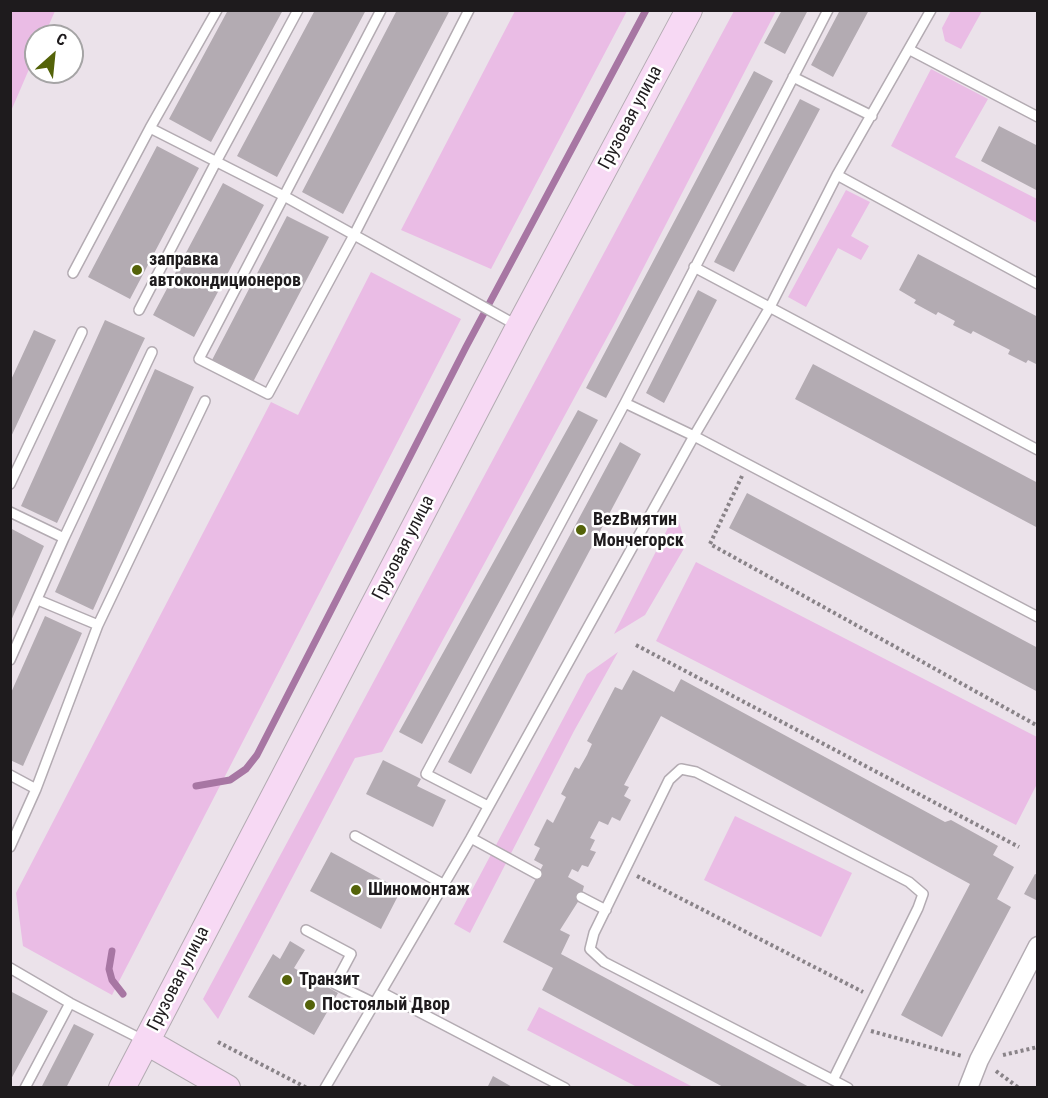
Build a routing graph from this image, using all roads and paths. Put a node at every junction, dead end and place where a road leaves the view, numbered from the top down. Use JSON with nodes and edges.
{"nodes":[{"id":1,"x":217,"y":10,"type":"edge"},
{"id":2,"x":298,"y":10,"type":"edge"},
{"id":3,"x":381,"y":10,"type":"edge"},
{"id":4,"x":469,"y":10,"type":"edge"},
{"id":5,"x":689,"y":10,"type":"edge"},
{"id":6,"x":828,"y":10,"type":"edge"},
{"id":7,"x":931,"y":10,"type":"edge"},
{"id":8,"x":910,"y":50,"type":"junction"},
{"id":9,"x":793,"y":76,"type":"junction"},
{"id":10,"x":872,"y":116,"type":"junction"},
{"id":11,"x":1038,"y":117,"type":"edge"},
{"id":12,"x":150,"y":128,"type":"junction"},
{"id":13,"x":216,"y":162,"type":"junction"},
{"id":14,"x":837,"y":176,"type":"junction"},
{"id":15,"x":284,"y":196,"type":"junction"},
{"id":16,"x":354,"y":235,"type":"junction"},
{"id":17,"x":694,"y":267,"type":"junction"},
{"id":18,"x":73,"y":273,"type":"dead end"},
{"id":19,"x":1038,"y":284,"type":"edge"},
{"id":20,"x":770,"y":307,"type":"junction"},
{"id":21,"x":139,"y":310,"type":"dead end"},
{"id":22,"x":519,"y":327,"type":"junction"},
{"id":23,"x":82,"y":332,"type":"dead end"},
{"id":24,"x":152,"y":352,"type":"dead end"},
{"id":25,"x":205,"y":401,"type":"dead end"},
{"id":26,"x":625,"y":403,"type":"junction"},
{"id":27,"x":694,"y":436,"type":"junction"},
{"id":28,"x":1038,"y":450,"type":"edge"},
{"id":29,"x":747,"y":465,"type":"junction"},
{"id":30,"x":10,"y":484,"type":"edge"},
{"id":31,"x":10,"y":512,"type":"edge"},
{"id":32,"x":64,"y":538,"type":"junction"},
{"id":33,"x":38,"y":600,"type":"junction"},
{"id":34,"x":1038,"y":617,"type":"edge"},
{"id":35,"x":98,"y":625,"type":"junction"},
{"id":36,"x":636,"y":645,"type":"dead end"},
{"id":37,"x":10,"y":660,"type":"edge"},
{"id":38,"x":1038,"y":726,"type":"edge"},
{"id":39,"x":10,"y":775,"type":"edge"},
{"id":40,"x":36,"y":789,"type":"junction"},
{"id":41,"x":488,"y":806,"type":"junction"},
{"id":42,"x":355,"y":836,"type":"dead end"},
{"id":43,"x":471,"y":838,"type":"junction"},
{"id":44,"x":10,"y":847,"type":"edge"},
{"id":45,"x":1019,"y":847,"type":"dead end"},
{"id":46,"x":626,"y":870,"type":"junction"},
{"id":47,"x":537,"y":874,"type":"dead end"},
{"id":48,"x":443,"y":884,"type":"junction"},
{"id":49,"x":581,"y":897,"type":"dead end"},
{"id":50,"x":606,"y":910,"type":"junction"},
{"id":51,"x":306,"y":930,"type":"dead end"},
{"id":52,"x":1038,"y":946,"type":"edge"},
{"id":53,"x":10,"y":968,"type":"edge"},
{"id":54,"x":381,"y":992,"type":"junction"},
{"id":55,"x":874,"y":997,"type":"junction"},
{"id":56,"x":70,"y":1003,"type":"junction"},
{"id":57,"x":374,"y":1003,"type":"junction"},
{"id":58,"x":859,"y":1027,"type":"junction"},
{"id":59,"x":147,"y":1042,"type":"junction"},
{"id":60,"x":218,"y":1042,"type":"dead end"},
{"id":61,"x":1038,"y":1047,"type":"edge"},
{"id":62,"x":979,"y":1060,"type":"junction"},
{"id":63,"x":833,"y":1080,"type":"junction"},
{"id":64,"x":25,"y":1088,"type":"edge"},
{"id":65,"x":122,"y":1088,"type":"edge"},
{"id":66,"x":227,"y":1088,"type":"edge"},
{"id":67,"x":306,"y":1088,"type":"edge"},
{"id":68,"x":325,"y":1088,"type":"edge"},
{"id":69,"x":565,"y":1088,"type":"edge"},
{"id":70,"x":848,"y":1088,"type":"edge"},
{"id":71,"x":968,"y":1088,"type":"edge"},
{"id":72,"x":1019,"y":1088,"type":"edge"}],
"edges":[{"from":1,"to":12,"type":"lane"},
{"from":2,"to":13,"type":"lane"},
{"from":3,"to":15,"type":"lane"},
{"from":4,"to":16,"type":"lane"},
{"from":5,"to":22,"type":"main road","name":"Грузовая улица"},
{"from":6,"to":9,"type":"lane"},
{"from":7,"to":8,"type":"lane"},
{"from":8,"to":10,"type":"lane"},
{"from":8,"to":11,"type":"lane"},
{"from":9,"to":10,"type":"lane"},
{"from":9,"to":17,"type":"lane"},
{"from":10,"to":14,"type":"lane"},
{"from":12,"to":13,"type":"lane"},
{"from":12,"to":18,"type":"lane"},
{"from":13,"to":15,"type":"lane"},
{"from":13,"to":21,"type":"lane"},
{"from":14,"to":19,"type":"lane"},
{"from":14,"to":20,"type":"lane"},
{"from":15,"to":16,"type":"lane"},
{"from":15,"to":16,"type":"lane"},
{"from":16,"to":22,"type":"lane"},
{"from":17,"to":20,"type":"lane"},
{"from":17,"to":26,"type":"lane"},
{"from":20,"to":27,"type":"lane"},
{"from":20,"to":28,"type":"lane"},
{"from":22,"to":59,"type":"main road","name":"Грузовая улица"},
{"from":23,"to":30,"type":"lane"},
{"from":24,"to":32,"type":"lane"},
{"from":25,"to":35,"type":"lane"},
{"from":26,"to":27,"type":"lane"},
{"from":26,"to":41,"type":"lane"},
{"from":27,"to":29,"type":"lane"},
{"from":27,"to":41,"type":"lane"},
{"from":29,"to":34,"type":"lane"},
{"from":29,"to":38,"type":"path"},
{"from":31,"to":32,"type":"lane"},
{"from":32,"to":33,"type":"lane"},
{"from":33,"to":35,"type":"lane"},
{"from":33,"to":37,"type":"lane"},
{"from":35,"to":40,"type":"lane"},
{"from":36,"to":45,"type":"path"},
{"from":39,"to":40,"type":"lane"},
{"from":40,"to":44,"type":"lane"},
{"from":41,"to":43,"type":"lane"},
{"from":42,"to":48,"type":"lane"},
{"from":43,"to":47,"type":"lane"},
{"from":43,"to":48,"type":"lane"},
{"from":46,"to":50,"type":"lane"},
{"from":46,"to":55,"type":"path"},
{"from":46,"to":55,"type":"lane"},
{"from":48,"to":54,"type":"lane"},
{"from":49,"to":50,"type":"lane"},
{"from":50,"to":63,"type":"lane"},
{"from":51,"to":57,"type":"lane"},
{"from":52,"to":62,"type":"street"},
{"from":53,"to":56,"type":"lane"},
{"from":54,"to":57,"type":"lane"},
{"from":54,"to":69,"type":"lane"},
{"from":55,"to":58,"type":"lane"},
{"from":56,"to":59,"type":"lane"},
{"from":56,"to":64,"type":"lane"},
{"from":57,"to":68,"type":"lane"},
{"from":58,"to":62,"type":"path"},
{"from":58,"to":63,"type":"lane"},
{"from":59,"to":65,"type":"main road","name":"Грузовая улица"},
{"from":59,"to":66,"type":"main road"},
{"from":60,"to":67,"type":"path"},
{"from":61,"to":62,"type":"path"},
{"from":62,"to":71,"type":"street"},
{"from":62,"to":72,"type":"path"},
{"from":63,"to":70,"type":"lane"}]}
